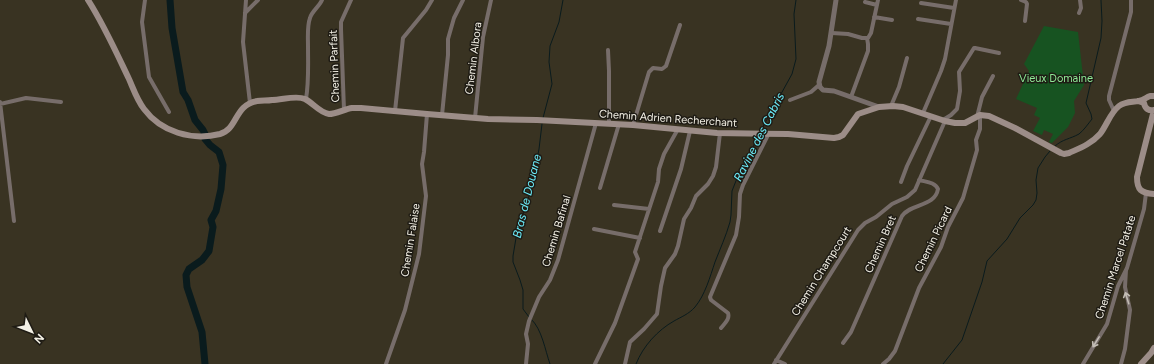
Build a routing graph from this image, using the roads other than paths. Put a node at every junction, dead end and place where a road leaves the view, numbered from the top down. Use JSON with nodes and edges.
{"nodes":[{"id":1,"x":88,"y":0,"type":"edge"},
{"id":2,"x":145,"y":0,"type":"edge"},
{"id":3,"x":246,"y":0,"type":"edge"},
{"id":4,"x":258,"y":0,"type":"edge"},
{"id":5,"x":322,"y":0,"type":"edge"},
{"id":6,"x":351,"y":0,"type":"edge"},
{"id":7,"x":432,"y":0,"type":"edge"},
{"id":8,"x":463,"y":0,"type":"edge"},
{"id":9,"x":491,"y":0,"type":"edge"},
{"id":10,"x":836,"y":0,"type":"edge"},
{"id":11,"x":956,"y":0,"type":"edge"},
{"id":12,"x":1021,"y":0,"type":"edge"},
{"id":13,"x":1080,"y":0,"type":"edge"},
{"id":14,"x":1131,"y":0,"type":"edge"},
{"id":15,"x":865,"y":2,"type":"dead end"},
{"id":16,"x":878,"y":2,"type":"edge"},
{"id":17,"x":921,"y":2,"type":"dead end"},
{"id":18,"x":954,"y":8,"type":"junction"},
{"id":19,"x":245,"y":13,"type":"junction"},
{"id":20,"x":1079,"y":13,"type":"dead end"},
{"id":21,"x":874,"y":17,"type":"junction"},
{"id":22,"x":918,"y":19,"type":"dead end"},
{"id":23,"x":892,"y":20,"type":"dead end"},
{"id":24,"x":1025,"y":21,"type":"dead end"},
{"id":25,"x":952,"y":24,"type":"junction"},
{"id":26,"x":680,"y":25,"type":"dead end"},
{"id":27,"x":832,"y":33,"type":"junction"},
{"id":28,"x":867,"y":38,"type":"junction"},
{"id":29,"x":608,"y":50,"type":"dead end"},
{"id":30,"x":999,"y":53,"type":"dead end"},
{"id":31,"x":908,"y":58,"type":"dead end"},
{"id":32,"x":993,"y":76,"type":"dead end"},
{"id":33,"x":819,"y":85,"type":"junction"},
{"id":34,"x":1154,"y":96,"type":"edge"},
{"id":35,"x":851,"y":97,"type":"junction"},
{"id":36,"x":306,"y":99,"type":"junction"},
{"id":37,"x":790,"y":100,"type":"dead end"},
{"id":38,"x":1142,"y":101,"type":"junction"},
{"id":39,"x":61,"y":102,"type":"dead end"},
{"id":40,"x":0,"y":103,"type":"edge"},
{"id":41,"x":250,"y":103,"type":"junction"},
{"id":42,"x":891,"y":106,"type":"junction"},
{"id":43,"x":879,"y":107,"type":"junction"},
{"id":44,"x":344,"y":110,"type":"junction"},
{"id":45,"x":395,"y":111,"type":"junction"},
{"id":46,"x":1114,"y":111,"type":"junction"},
{"id":47,"x":1152,"y":111,"type":"edge"},
{"id":48,"x":169,"y":112,"type":"dead end"},
{"id":49,"x":922,"y":113,"type":"junction"},
{"id":50,"x":427,"y":114,"type":"junction"},
{"id":51,"x":442,"y":115,"type":"junction"},
{"id":52,"x":931,"y":116,"type":"junction"},
{"id":53,"x":978,"y":116,"type":"junction"},
{"id":54,"x":475,"y":118,"type":"junction"},
{"id":55,"x":944,"y":120,"type":"junction"},
{"id":56,"x":596,"y":123,"type":"junction"},
{"id":57,"x":609,"y":124,"type":"junction"},
{"id":58,"x":619,"y":124,"type":"junction"},
{"id":59,"x":633,"y":125,"type":"junction"},
{"id":60,"x":678,"y":129,"type":"junction"},
{"id":61,"x":690,"y":131,"type":"junction"},
{"id":62,"x":720,"y":133,"type":"junction"},
{"id":63,"x":767,"y":133,"type":"junction"},
{"id":64,"x":919,"y":180,"type":"junction"},
{"id":65,"x":901,"y":182,"type":"dead end"},
{"id":66,"x":600,"y":188,"type":"dead end"},
{"id":67,"x":1146,"y":193,"type":"junction"},
{"id":68,"x":1154,"y":194,"type":"edge"},
{"id":69,"x":614,"y":205,"type":"dead end"},
{"id":70,"x":649,"y":209,"type":"junction"},
{"id":71,"x":14,"y":221,"type":"dead end"},
{"id":72,"x":594,"y":229,"type":"dead end"},
{"id":73,"x":660,"y":231,"type":"dead end"},
{"id":74,"x":640,"y":238,"type":"junction"},
{"id":75,"x":1127,"y":268,"type":"junction"},
{"id":76,"x":721,"y":328,"type":"dead end"},
{"id":77,"x":843,"y":343,"type":"dead end"},
{"id":78,"x":1154,"y":348,"type":"edge"},
{"id":79,"x":775,"y":362,"type":"edge"},
{"id":80,"x":386,"y":364,"type":"edge"},
{"id":81,"x":526,"y":364,"type":"edge"},
{"id":82,"x":595,"y":364,"type":"edge"},
{"id":83,"x":626,"y":364,"type":"edge"},
{"id":84,"x":784,"y":364,"type":"edge"},
{"id":85,"x":883,"y":364,"type":"edge"},
{"id":86,"x":1083,"y":364,"type":"edge"},
{"id":87,"x":1121,"y":364,"type":"edge"},
{"id":88,"x":1141,"y":364,"type":"edge"}],
"edges":[{"from":1,"to":41,"type":"main road"},
{"from":2,"to":48,"type":"street"},
{"from":3,"to":19,"type":"street"},
{"from":4,"to":19,"type":"street"},
{"from":5,"to":36,"type":"street"},
{"from":6,"to":44,"type":"street","name":"Chemin Parfait"},
{"from":7,"to":45,"type":"street"},
{"from":8,"to":51,"type":"street"},
{"from":9,"to":54,"type":"street","name":"Chemin Albora"},
{"from":10,"to":27,"type":"street"},
{"from":11,"to":18,"type":"street"},
{"from":12,"to":24,"type":"street"},
{"from":13,"to":20,"type":"street"},
{"from":14,"to":46,"type":"street"},
{"from":15,"to":16,"type":"street"},
{"from":16,"to":21,"type":"street"},
{"from":17,"to":18,"type":"street"},
{"from":18,"to":25,"type":"street"},
{"from":19,"to":41,"type":"street"},
{"from":21,"to":23,"type":"street"},
{"from":21,"to":28,"type":"street"},
{"from":22,"to":25,"type":"street"},
{"from":25,"to":49,"type":"street"},
{"from":26,"to":59,"type":"street"},
{"from":27,"to":28,"type":"street"},
{"from":27,"to":33,"type":"street"},
{"from":28,"to":35,"type":"street"},
{"from":29,"to":57,"type":"street"},
{"from":30,"to":55,"type":"street"},
{"from":31,"to":42,"type":"street"},
{"from":32,"to":53,"type":"street","name":"Chemin Picard"},
{"from":33,"to":35,"type":"street"},
{"from":33,"to":37,"type":"street"},
{"from":34,"to":38,"type":"main road"},
{"from":35,"to":43,"type":"street"},
{"from":36,"to":41,"type":"main road"},
{"from":36,"to":44,"type":"main road","name":"Chemin Adrien Recherchant"},
{"from":38,"to":46,"type":"main road"},
{"from":38,"to":47,"type":"main road"},
{"from":39,"to":40,"type":"street"},
{"from":40,"to":71,"type":"street"},
{"from":42,"to":43,"type":"main road","name":"Chemin Adrien Recherchant"},
{"from":42,"to":49,"type":"main road","name":"Chemin Adrien Recherchant"},
{"from":43,"to":63,"type":"main road","name":"Chemin Adrien Recherchant"},
{"from":44,"to":45,"type":"main road","name":"Chemin Adrien Recherchant"},
{"from":45,"to":50,"type":"main road","name":"Chemin Adrien Recherchant"},
{"from":46,"to":53,"type":"main road"},
{"from":47,"to":67,"type":"main road"},
{"from":49,"to":52,"type":"main road","name":"Chemin Adrien Recherchant"},
{"from":50,"to":51,"type":"main road","name":"Chemin Adrien Recherchant"},
{"from":50,"to":80,"type":"street","name":"Chemin Falaise"},
{"from":51,"to":54,"type":"main road","name":"Chemin Adrien Recherchant"},
{"from":52,"to":55,"type":"main road","name":"Chemin Adrien Recherchant"},
{"from":52,"to":65,"type":"street"},
{"from":53,"to":55,"type":"main road","name":"Chemin Adrien Recherchant"},
{"from":53,"to":85,"type":"street","name":"Chemin Picard"},
{"from":54,"to":56,"type":"main road","name":"Chemin Adrien Recherchant"},
{"from":55,"to":64,"type":"street","name":"Chemin Champcourt"},
{"from":56,"to":57,"type":"main road","name":"Chemin Adrien Recherchant"},
{"from":56,"to":81,"type":"street","name":"Chemin Bafinal"},
{"from":57,"to":58,"type":"main road","name":"Chemin Adrien Recherchant"},
{"from":58,"to":59,"type":"main road","name":"Chemin Adrien Recherchant"},
{"from":58,"to":66,"type":"street"},
{"from":59,"to":60,"type":"main road","name":"Chemin Adrien Recherchant"},
{"from":60,"to":61,"type":"main road","name":"Chemin Adrien Recherchant"},
{"from":60,"to":70,"type":"street"},
{"from":61,"to":62,"type":"main road","name":"Chemin Adrien Recherchant"},
{"from":61,"to":73,"type":"street"},
{"from":62,"to":63,"type":"main road","name":"Chemin Adrien Recherchant"},
{"from":62,"to":83,"type":"street"},
{"from":63,"to":76,"type":"street"},
{"from":64,"to":77,"type":"street","name":"Chemin Bret"},
{"from":64,"to":79,"type":"street","name":"Chemin Champcourt"},
{"from":67,"to":68,"type":"main road"},
{"from":67,"to":75,"type":"street","name":"Chemin Marcel Patate"},
{"from":69,"to":70,"type":"street"},
{"from":70,"to":74,"type":"street"},
{"from":72,"to":74,"type":"street"},
{"from":74,"to":82,"type":"street"},
{"from":75,"to":86,"type":"street","name":"Chemin Marcel Patate","one_way":true},
{"from":87,"to":75,"type":"street","one_way":true},
{"from":78,"to":88,"type":"main road"},
{"from":79,"to":84,"type":"street"}]}
